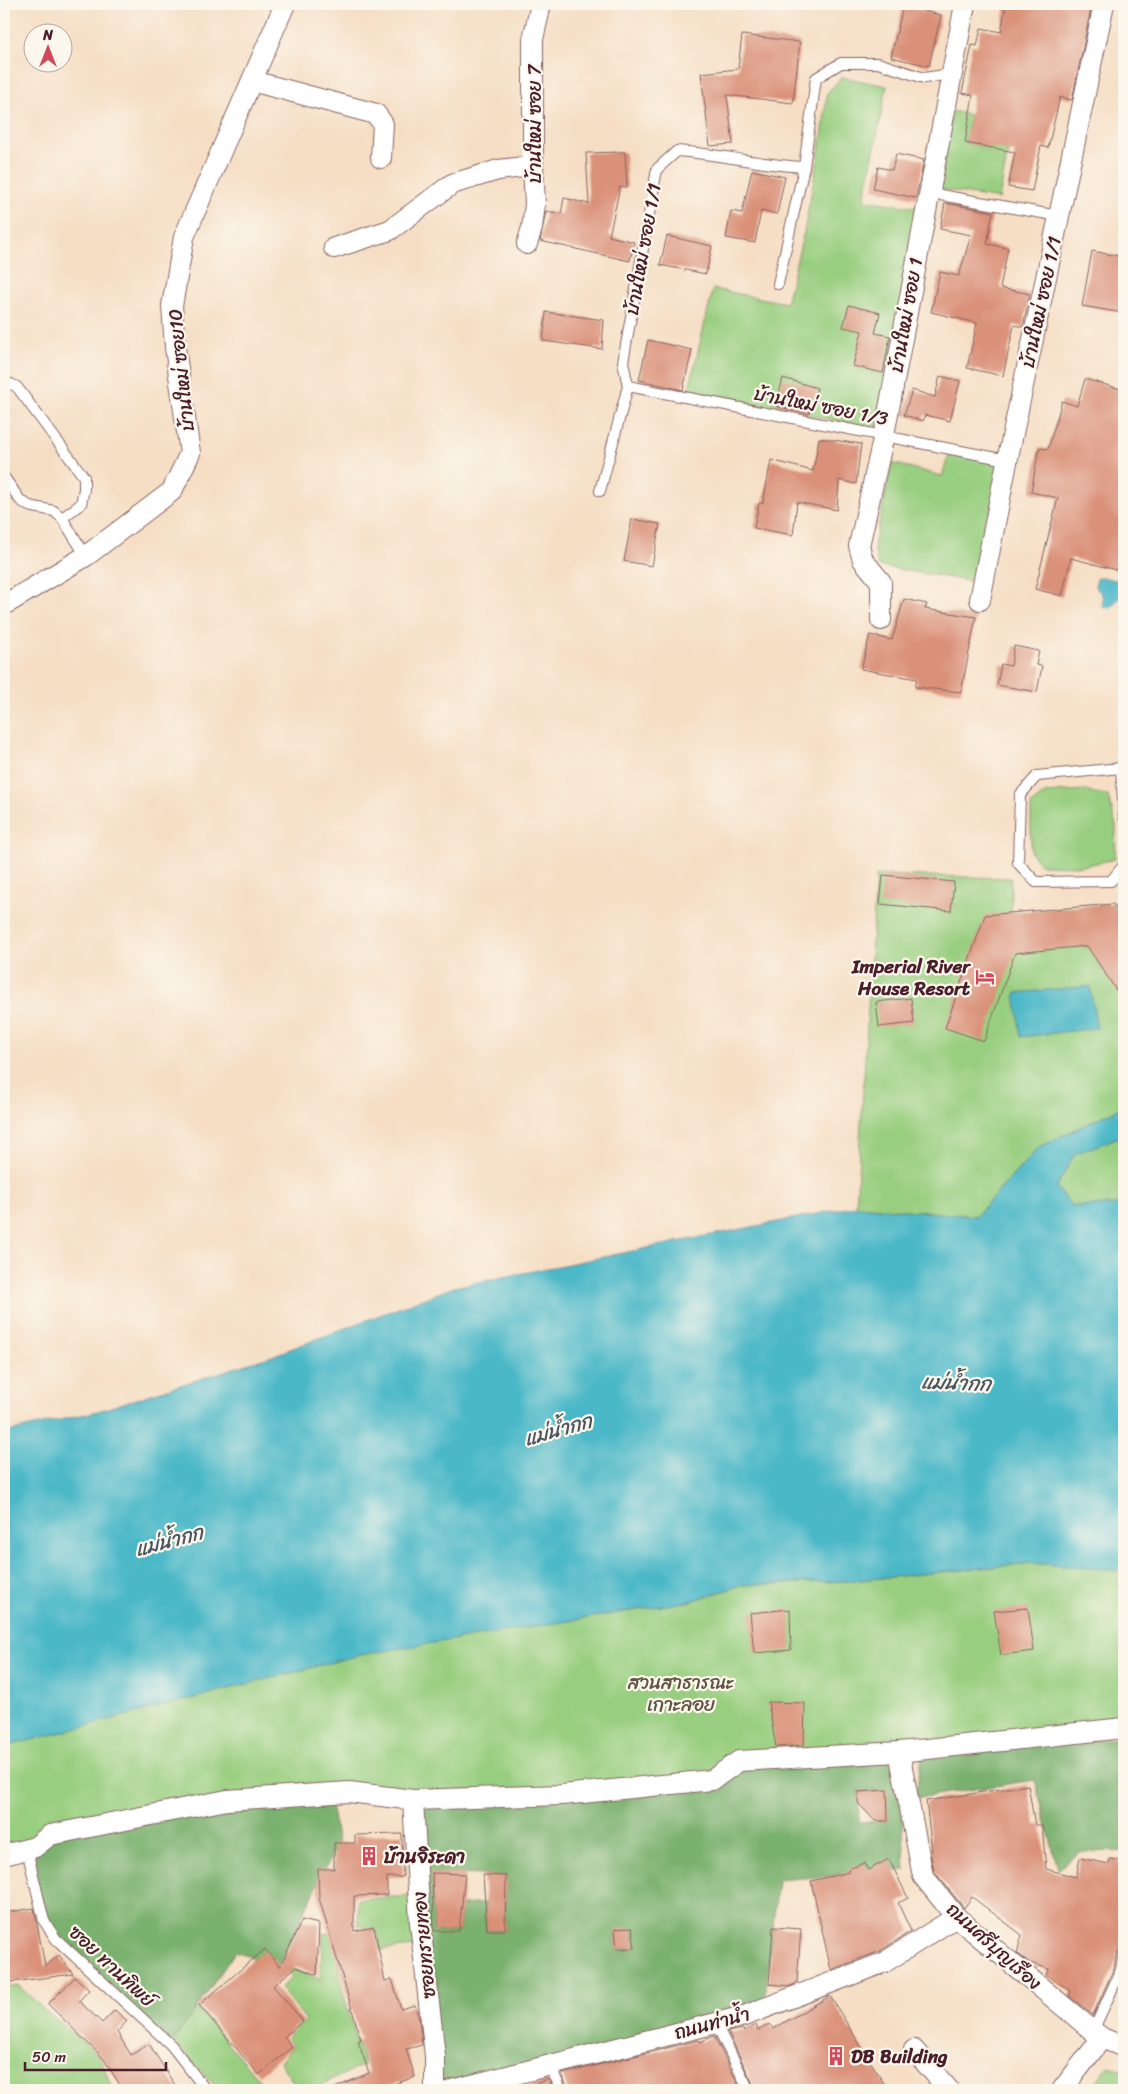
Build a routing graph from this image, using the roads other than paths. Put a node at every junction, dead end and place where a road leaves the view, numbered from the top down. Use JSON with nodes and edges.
{"nodes":[{"id":1,"x":285,"y":4,"type":"edge"},
{"id":2,"x":541,"y":4,"type":"edge"},
{"id":3,"x":965,"y":4,"type":"edge"},
{"id":4,"x":1104,"y":4,"type":"edge"},
{"id":5,"x":951,"y":74,"type":"junction"},
{"id":6,"x":252,"y":81,"type":"junction"},
{"id":7,"x":381,"y":158,"type":"dead end"},
{"id":8,"x":532,"y":166,"type":"junction"},
{"id":9,"x":804,"y":167,"type":"junction"},
{"id":10,"x":928,"y":193,"type":"junction"},
{"id":11,"x":1060,"y":216,"type":"junction"},
{"id":12,"x":527,"y":244,"type":"dead end"},
{"id":13,"x":334,"y":248,"type":"dead end"},
{"id":14,"x":778,"y":284,"type":"dead end"},
{"id":15,"x":4,"y":383,"type":"edge"},
{"id":16,"x":628,"y":386,"type":"junction"},
{"id":17,"x":884,"y":435,"type":"junction"},
{"id":18,"x":1007,"y":460,"type":"junction"},
{"id":19,"x":4,"y":477,"type":"edge"},
{"id":20,"x":600,"y":491,"type":"dead end"},
{"id":21,"x":62,"y":518,"type":"junction"},
{"id":22,"x":86,"y":556,"type":"junction"},
{"id":23,"x":980,"y":600,"type":"dead end"},
{"id":24,"x":4,"y":605,"type":"edge"},
{"id":25,"x":881,"y":620,"type":"dead end"},
{"id":26,"x":1122,"y":766,"type":"edge"},
{"id":27,"x":1124,"y":817,"type":"edge"},
{"id":28,"x":1124,"y":865,"type":"edge"},
{"id":29,"x":1124,"y":1728,"type":"edge"},
{"id":30,"x":899,"y":1752,"type":"junction"},
{"id":31,"x":413,"y":1800,"type":"junction"},
{"id":32,"x":27,"y":1850,"type":"junction"},
{"id":33,"x":4,"y":1855,"type":"edge"},
{"id":34,"x":956,"y":1917,"type":"junction"},
{"id":35,"x":1124,"y":1954,"type":"edge"},
{"id":36,"x":715,"y":2022,"type":"junction"},
{"id":37,"x":1098,"y":2034,"type":"junction"},
{"id":38,"x":1124,"y":2047,"type":"edge"},
{"id":39,"x":914,"y":2050,"type":"dead end"},
{"id":40,"x":550,"y":2065,"type":"junction"},
{"id":41,"x":206,"y":2090,"type":"edge"},
{"id":42,"x":435,"y":2090,"type":"edge"},
{"id":43,"x":452,"y":2090,"type":"edge"},
{"id":44,"x":561,"y":2090,"type":"edge"},
{"id":45,"x":749,"y":2090,"type":"edge"},
{"id":46,"x":948,"y":2090,"type":"edge"},
{"id":47,"x":1062,"y":2090,"type":"edge"}],
"edges":[{"from":1,"to":6,"type":"street","name":"บ้านใหม่ ซอย10"},
{"from":2,"to":8,"type":"street","name":"บ้านใหม่ ซอย 7"},
{"from":3,"to":5,"type":"street","name":"บ้านใหม่ ซอย 1"},
{"from":4,"to":11,"type":"street","name":"บ้านใหม่ ซอย 1/1"},
{"from":5,"to":9,"type":"lane"},
{"from":5,"to":10,"type":"street","name":"บ้านใหม่ ซอย 1"},
{"from":6,"to":7,"type":"street"},
{"from":6,"to":22,"type":"street","name":"บ้านใหม่ ซอย10"},
{"from":8,"to":12,"type":"street","name":"บ้านใหม่ ซอย 7"},
{"from":8,"to":13,"type":"street"},
{"from":9,"to":14,"type":"lane"},
{"from":9,"to":16,"type":"lane","name":"บ้านใหม่ ซอย 1/1"},
{"from":10,"to":11,"type":"lane"},
{"from":10,"to":17,"type":"street","name":"บ้านใหม่ ซอย 1"},
{"from":11,"to":18,"type":"street","name":"บ้านใหม่ ซอย 1/1"},
{"from":15,"to":21,"type":"lane"},
{"from":16,"to":17,"type":"lane","name":"บ้านใหม่ ซอย 1/3"},
{"from":16,"to":20,"type":"lane"},
{"from":17,"to":18,"type":"lane","name":"บ้านใหม่ ซอย 1/3"},
{"from":17,"to":25,"type":"street","name":"บ้านใหม่ ซอย 1"},
{"from":18,"to":23,"type":"street","name":"บ้านใหม่ ซอย 1/1"},
{"from":19,"to":21,"type":"lane"},
{"from":21,"to":22,"type":"lane"},
{"from":22,"to":24,"type":"street","name":"บ้านใหม่ ซอย10"},
{"from":26,"to":27,"type":"lane"},
{"from":26,"to":28,"type":"lane"},
{"from":29,"to":30,"type":"street"},
{"from":30,"to":31,"type":"street"},
{"from":30,"to":34,"type":"street","name":"ถนนศรีบุญเรือง"},
{"from":31,"to":32,"type":"street"},
{"from":31,"to":42,"type":"street","name":"ซอยทรายทอง"},
{"from":32,"to":33,"type":"street"},
{"from":32,"to":41,"type":"lane","name":"ซอย ทานทิพย์"},
{"from":34,"to":36,"type":"street","name":"ถนนท่าน้ำ"},
{"from":34,"to":37,"type":"street","name":"ถนนศรีบุญเรือง"},
{"from":35,"to":37,"type":"lane"},
{"from":36,"to":40,"type":"street","name":"ถนนท่าน้ำ"},
{"from":36,"to":45,"type":"lane"},
{"from":37,"to":38,"type":"street","name":"ถนนศรีบุญเรือง"},
{"from":37,"to":47,"type":"street"},
{"from":39,"to":46,"type":"street"},
{"from":40,"to":43,"type":"street","name":"ถนนท่าน้ำ"},
{"from":40,"to":44,"type":"lane"}]}
